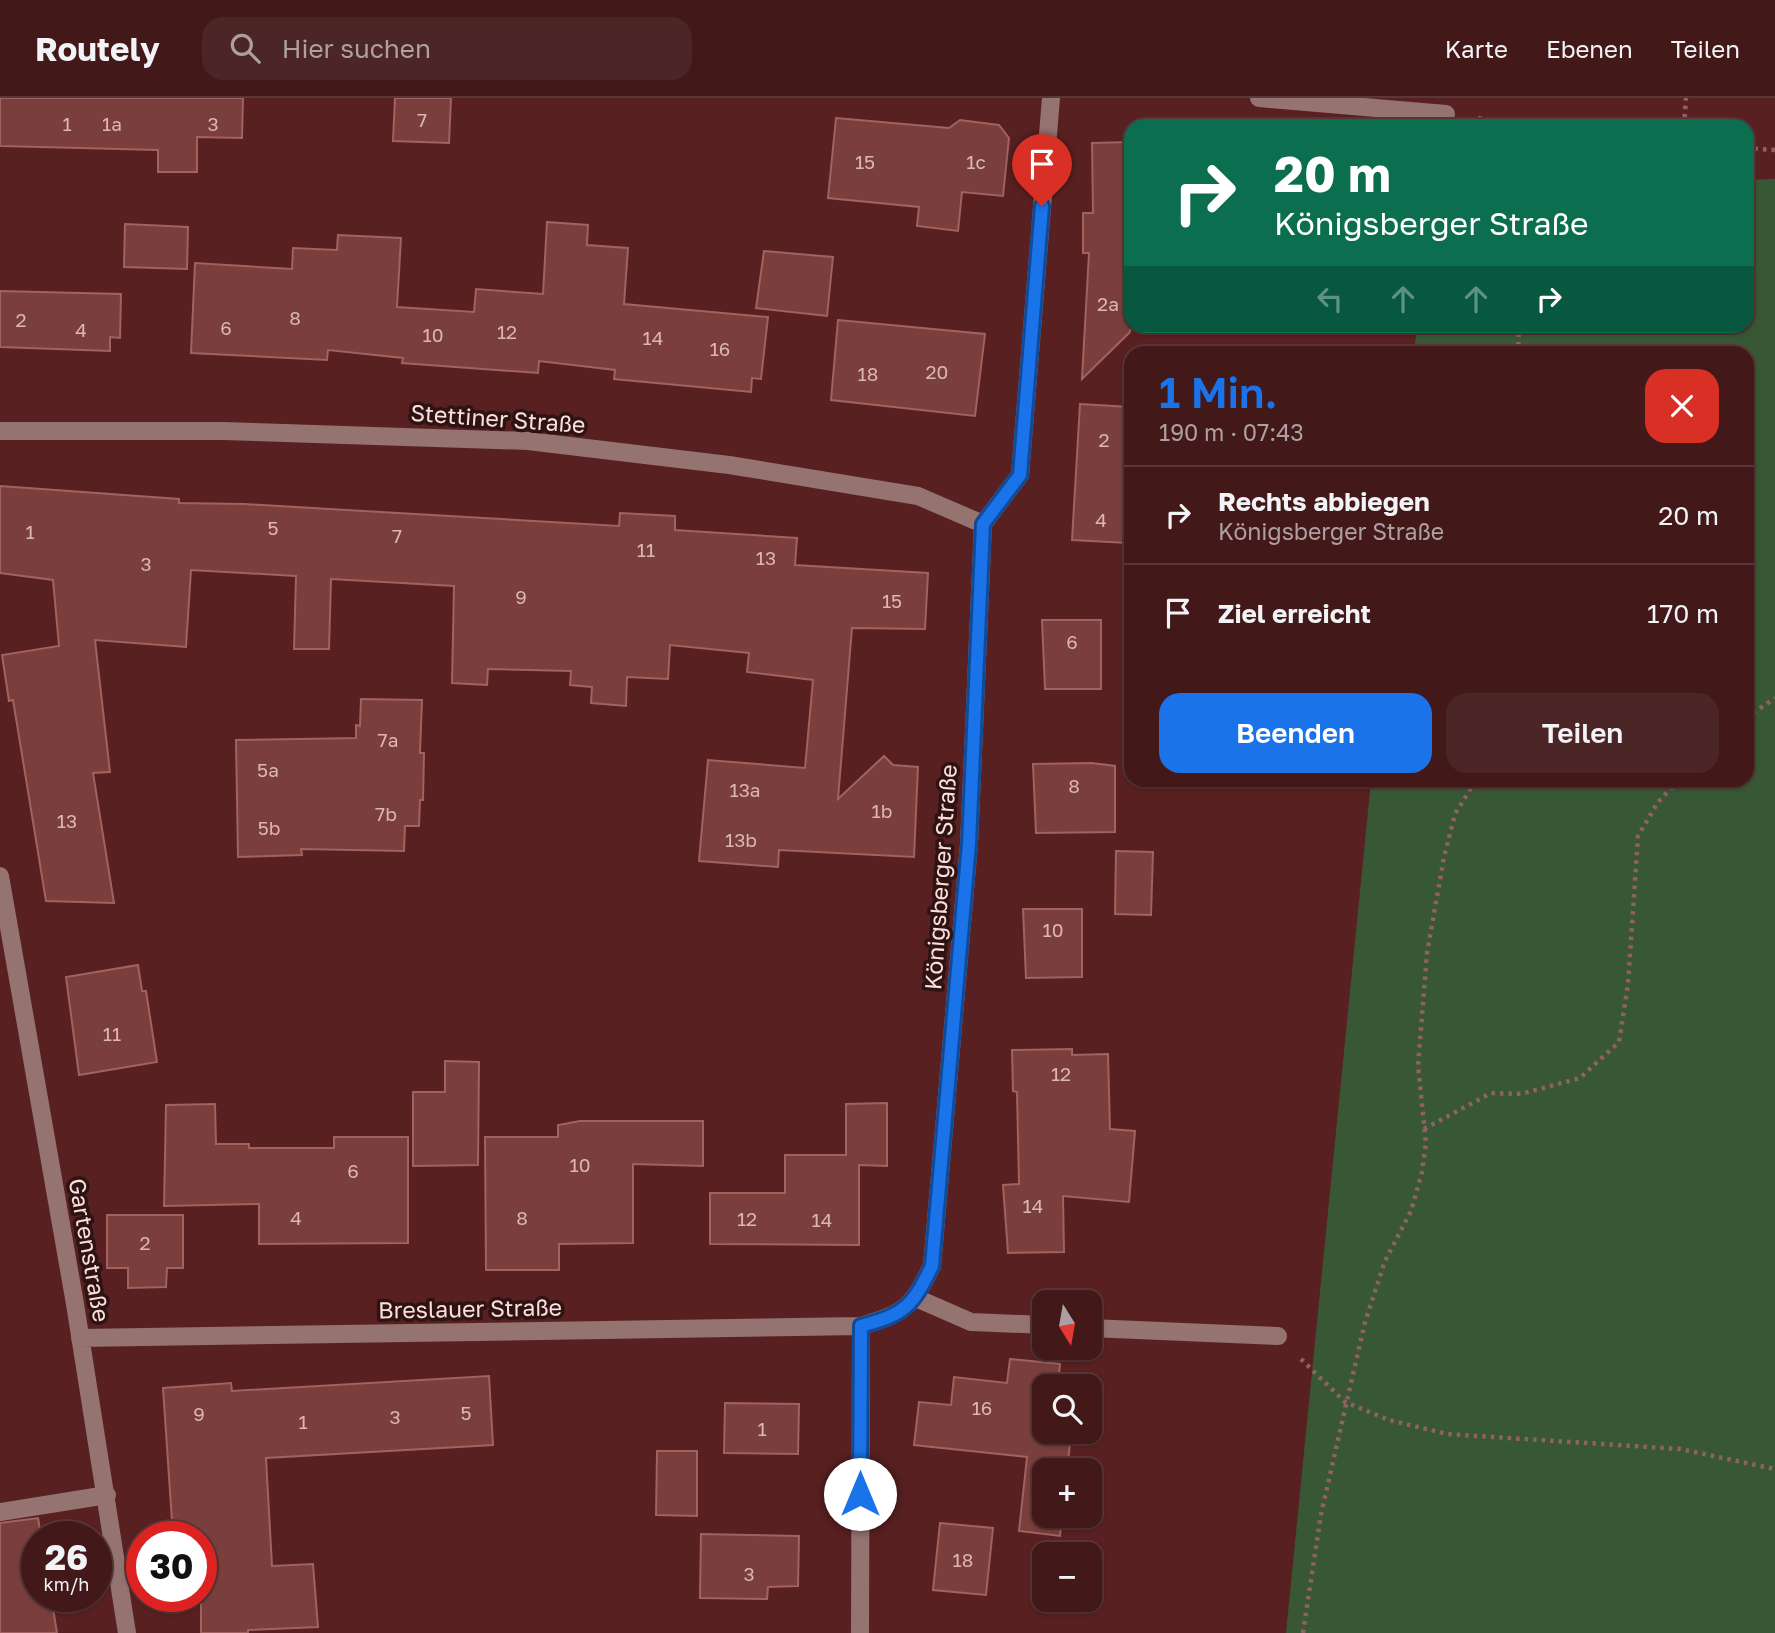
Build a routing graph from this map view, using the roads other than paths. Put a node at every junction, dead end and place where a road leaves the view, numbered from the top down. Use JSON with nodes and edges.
{"nodes":[{"id":1,"x":1051,"y":98,"type":"edge"},
{"id":2,"x":1259,"y":98,"type":"edge"},
{"id":3,"x":1446,"y":114,"type":"road end"},
{"id":4,"x":0,"y":432,"type":"edge"},
{"id":5,"x":983,"y":524,"type":"junction"},
{"id":6,"x":0,"y":876,"type":"edge"},
{"id":7,"x":916,"y":1298,"type":"junction"},
{"id":8,"x":1032,"y":1324,"type":"edge"},
{"id":9,"x":861,"y":1326,"type":"junction"},
{"id":10,"x":1102,"y":1329,"type":"edge"},
{"id":11,"x":1278,"y":1336,"type":"road end"},
{"id":12,"x":80,"y":1338,"type":"junction"},
{"id":13,"x":107,"y":1495,"type":"junction"},
{"id":14,"x":0,"y":1512,"type":"edge"},
{"id":15,"x":127,"y":1633,"type":"edge"},
{"id":16,"x":860,"y":1633,"type":"edge"}],
"edges":[{"from":1,"to":5,"type":"street"},
{"from":2,"to":3,"type":"street"},
{"from":4,"to":5,"type":"street","name":"Stettiner Straße"},
{"from":5,"to":7,"type":"street","name":"Königsberger Straße"},
{"from":6,"to":12,"type":"street","name":"Gartenstraße"},
{"from":7,"to":8,"type":"street"},
{"from":7,"to":9,"type":"street","name":"Königsberger Straße"},
{"from":9,"to":12,"type":"street","name":"Breslauer Straße"},
{"from":9,"to":16,"type":"street"},
{"from":10,"to":11,"type":"street"},
{"from":12,"to":13,"type":"street","name":"Gartenstraße"},
{"from":13,"to":14,"type":"street"},
{"from":13,"to":15,"type":"street","name":"Gartenstraße"}]}
